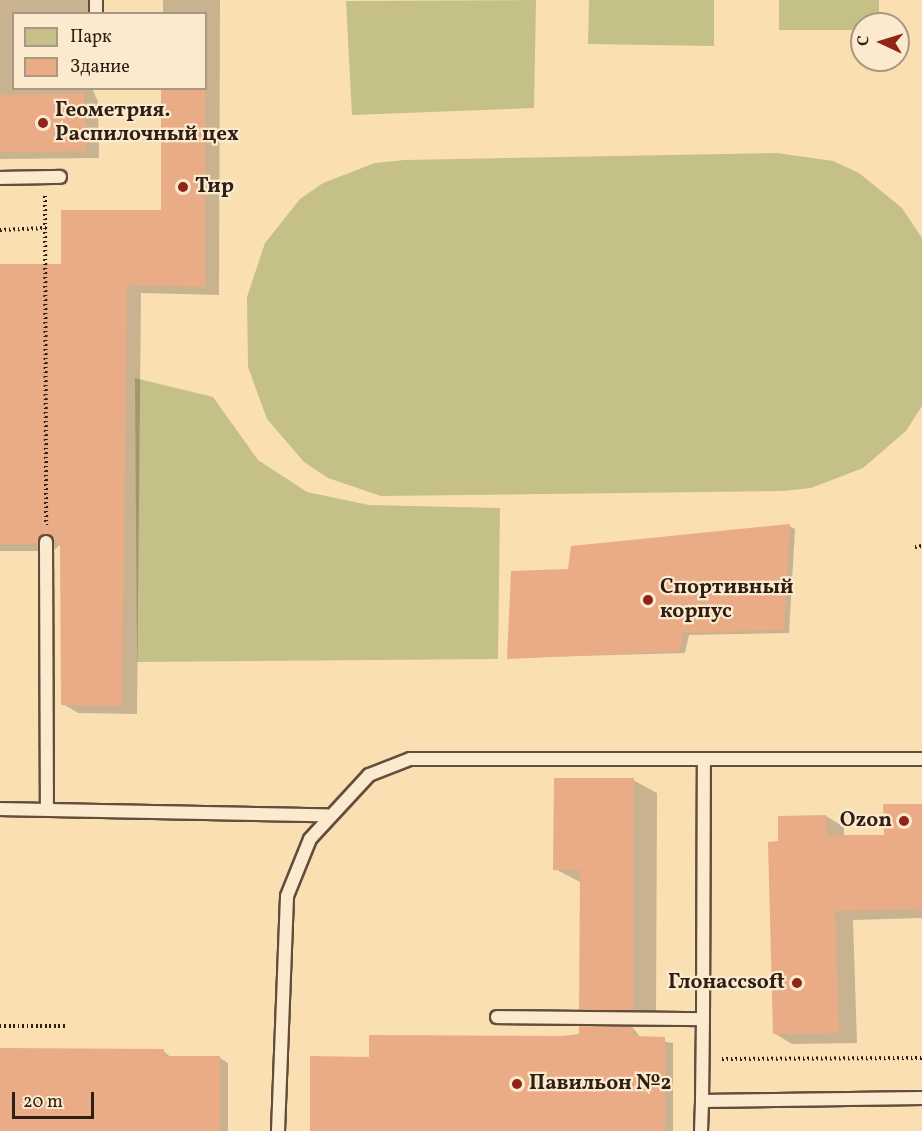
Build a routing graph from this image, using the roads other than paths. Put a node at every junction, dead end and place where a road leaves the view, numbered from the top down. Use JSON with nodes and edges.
{"nodes":[{"id":1,"x":60,"y":177,"type":"dead end"},
{"id":2,"x":0,"y":178,"type":"edge"},
{"id":3,"x":46,"y":542,"type":"road end"},
{"id":4,"x":922,"y":759,"type":"edge"},
{"id":5,"x":705,"y":762,"type":"junction"},
{"id":6,"x":47,"y":807,"type":"junction"},
{"id":7,"x":0,"y":808,"type":"edge"},
{"id":8,"x":327,"y":815,"type":"junction"},
{"id":9,"x":497,"y":1017,"type":"dead end"},
{"id":10,"x":703,"y":1019,"type":"junction"},
{"id":11,"x":922,"y":1098,"type":"edge"},
{"id":12,"x":702,"y":1101,"type":"junction"},
{"id":13,"x":278,"y":1131,"type":"edge"},
{"id":14,"x":701,"y":1131,"type":"edge"}],
"edges":[{"from":1,"to":2,"type":"lane"},
{"from":3,"to":6,"type":"lane"},
{"from":4,"to":5,"type":"lane"},
{"from":5,"to":8,"type":"lane"},
{"from":5,"to":10,"type":"lane"},
{"from":6,"to":7,"type":"lane"},
{"from":6,"to":8,"type":"lane"},
{"from":8,"to":13,"type":"lane"},
{"from":9,"to":10,"type":"lane"},
{"from":10,"to":12,"type":"lane"},
{"from":11,"to":12,"type":"lane"},
{"from":12,"to":14,"type":"lane"}]}
